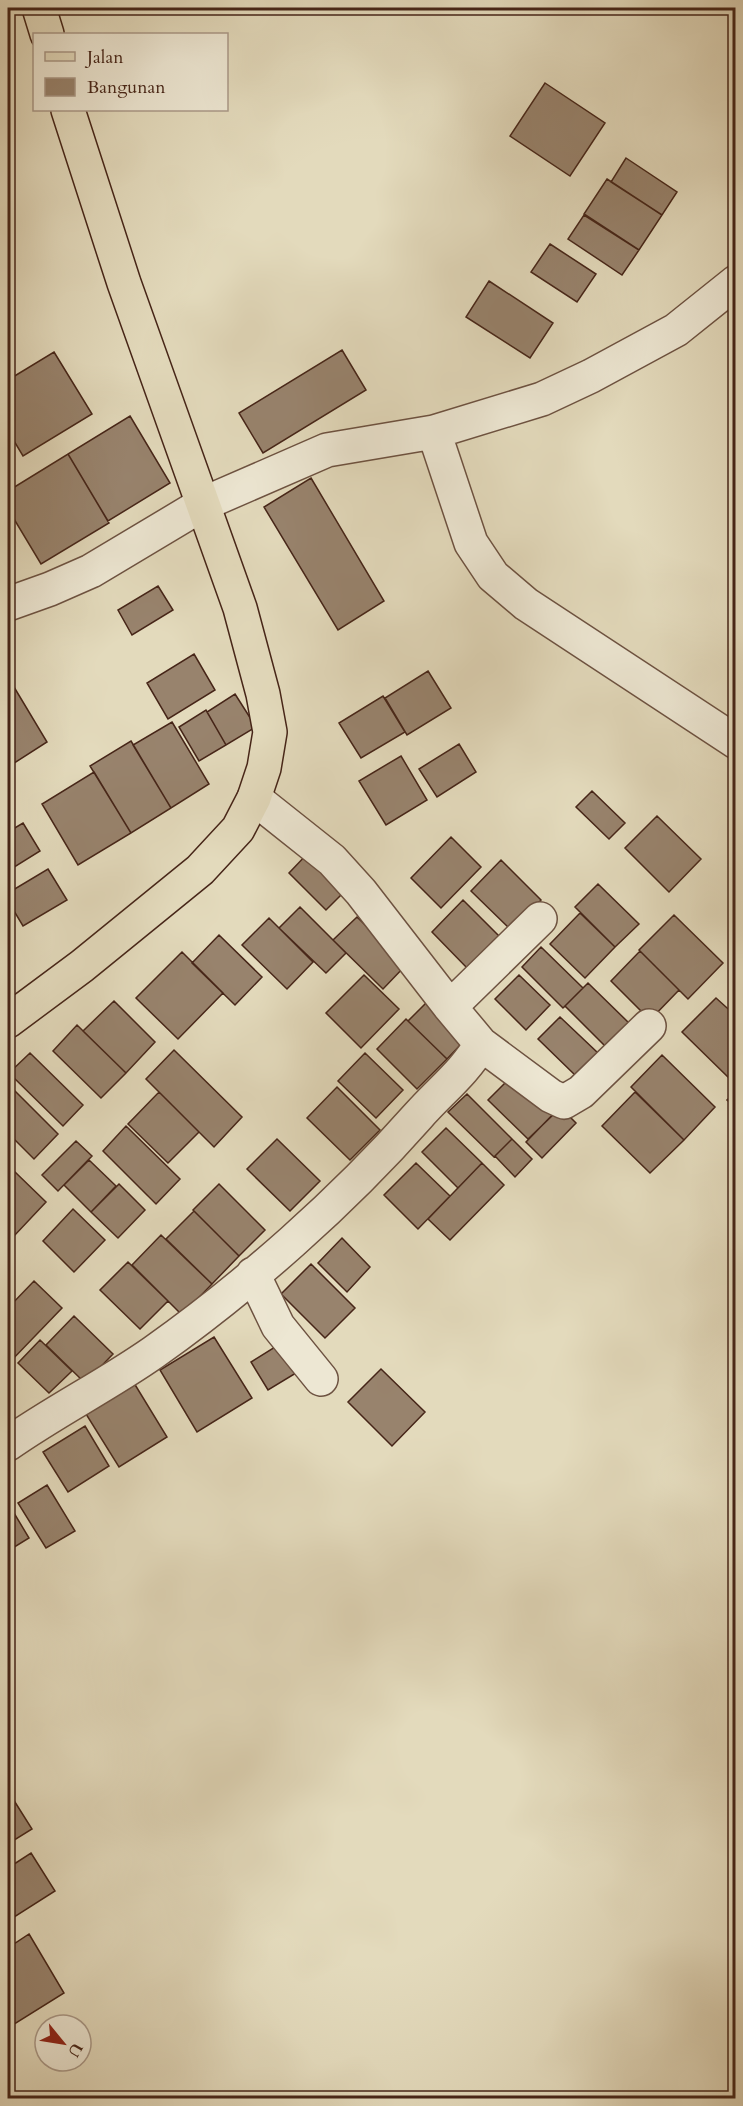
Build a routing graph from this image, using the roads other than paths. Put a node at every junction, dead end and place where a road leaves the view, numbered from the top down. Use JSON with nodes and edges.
{"nodes":[{"id":1,"x":39,"y":8,"type":"edge"},
{"id":2,"x":47,"y":33,"type":"edge"},
{"id":3,"x":68,"y":111,"type":"edge"},
{"id":4,"x":735,"y":282,"type":"edge"},
{"id":5,"x":434,"y":432,"type":"junction"},
{"id":6,"x":203,"y":504,"type":"junction"},
{"id":7,"x":8,"y":604,"type":"edge"},
{"id":8,"x":735,"y":742,"type":"edge"},
{"id":9,"x":254,"y":798,"type":"junction"},
{"id":10,"x":540,"y":919,"type":"dead end"},
{"id":11,"x":450,"y":1007,"type":"junction"},
{"id":12,"x":8,"y":1021,"type":"edge"},
{"id":13,"x":649,"y":1026,"type":"dead end"},
{"id":14,"x":481,"y":1044,"type":"junction"},
{"id":15,"x":253,"y":1274,"type":"junction"},
{"id":16,"x":321,"y":1379,"type":"dead end"},
{"id":17,"x":8,"y":1444,"type":"edge"}],
"edges":[{"from":1,"to":2,"type":"main road"},
{"from":3,"to":6,"type":"main road"},
{"from":4,"to":5,"type":"street"},
{"from":5,"to":6,"type":"street"},
{"from":5,"to":8,"type":"street"},
{"from":6,"to":7,"type":"street"},
{"from":6,"to":9,"type":"main road"},
{"from":9,"to":11,"type":"street"},
{"from":9,"to":12,"type":"main road"},
{"from":10,"to":11,"type":"street"},
{"from":11,"to":14,"type":"street"},
{"from":13,"to":14,"type":"street"},
{"from":14,"to":15,"type":"street"},
{"from":15,"to":16,"type":"street"},
{"from":15,"to":17,"type":"street"}]}
